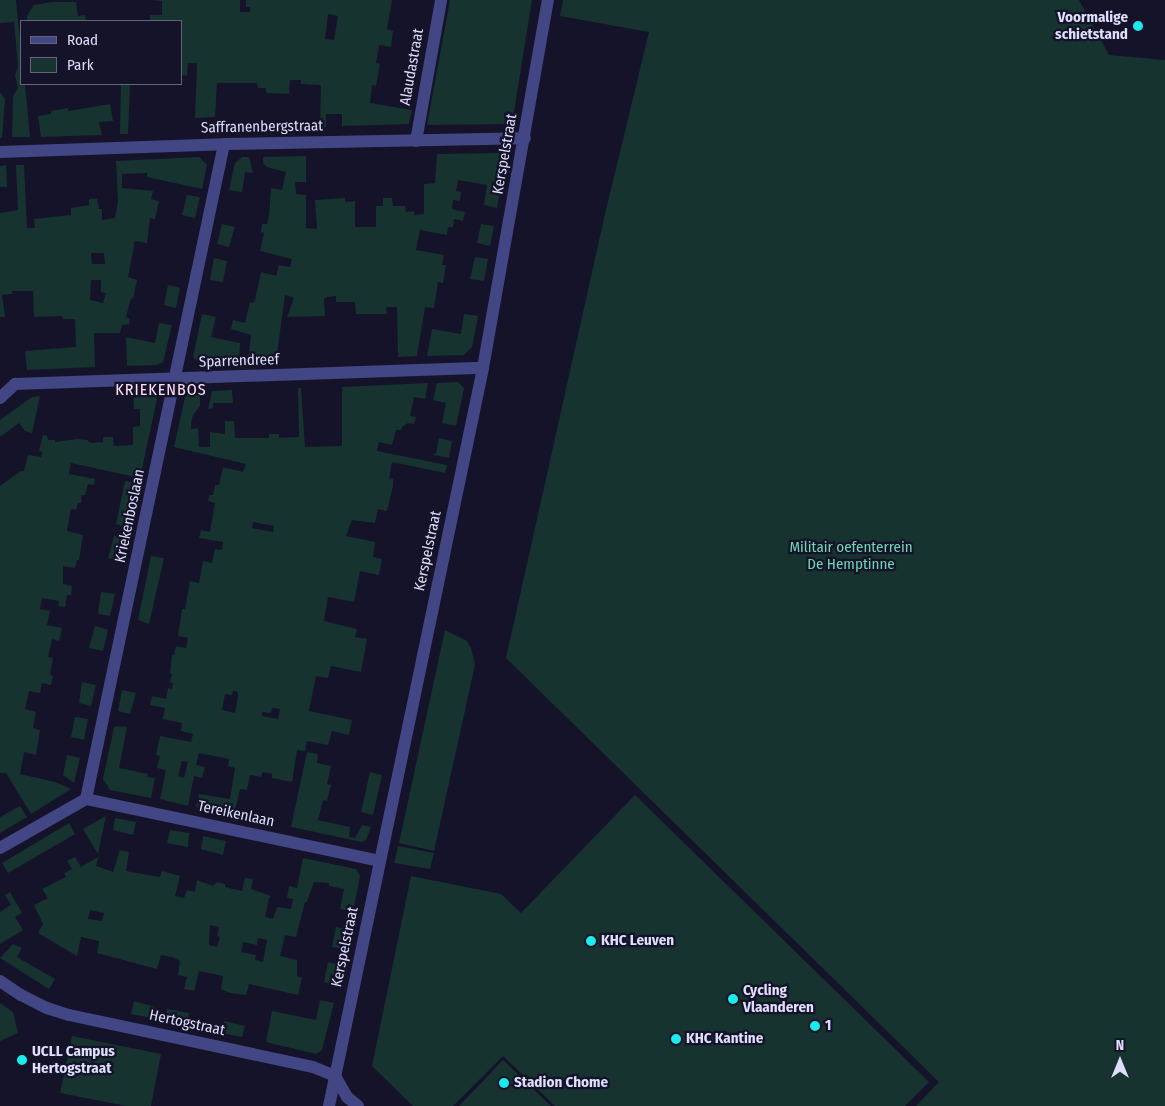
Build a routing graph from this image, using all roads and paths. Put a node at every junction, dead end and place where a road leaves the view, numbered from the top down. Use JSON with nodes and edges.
{"nodes":[{"id":1,"x":441,"y":0,"type":"edge"},
{"id":2,"x":548,"y":0,"type":"edge"},
{"id":3,"x":525,"y":138,"type":"junction"},
{"id":4,"x":416,"y":141,"type":"junction"},
{"id":5,"x":224,"y":144,"type":"junction"},
{"id":6,"x":0,"y":152,"type":"edge"},
{"id":7,"x":483,"y":368,"type":"junction"},
{"id":8,"x":176,"y":379,"type":"junction"},
{"id":9,"x":0,"y":384,"type":"edge"},
{"id":10,"x":15,"y":384,"type":"junction"},
{"id":11,"x":0,"y":398,"type":"edge"},
{"id":12,"x":86,"y":799,"type":"junction"},
{"id":13,"x":0,"y":848,"type":"edge"},
{"id":14,"x":380,"y":861,"type":"junction"},
{"id":15,"x":0,"y":980,"type":"edge"},
{"id":16,"x":335,"y":1076,"type":"junction"},
{"id":17,"x":329,"y":1106,"type":"edge"},
{"id":18,"x":358,"y":1106,"type":"edge"}],
"edges":[{"from":1,"to":4,"type":"street","name":"Alaudastraat"},
{"from":2,"to":3,"type":"street","name":"Kerspelstraat"},
{"from":3,"to":4,"type":"street","name":"Saffranenbergstraat"},
{"from":3,"to":7,"type":"street","name":"Kerspelstraat"},
{"from":4,"to":5,"type":"street","name":"Saffranenbergstraat"},
{"from":5,"to":6,"type":"street","name":"Saffranenbergstraat"},
{"from":5,"to":8,"type":"street","name":"Kriekenboslaan"},
{"from":7,"to":8,"type":"street","name":"Sparrendreef"},
{"from":7,"to":14,"type":"street","name":"Kerspelstraat"},
{"from":8,"to":10,"type":"street","name":"Sparrendreef"},
{"from":8,"to":12,"type":"street","name":"Kriekenboslaan"},
{"from":9,"to":10,"type":"street","name":"Sparrendreef"},
{"from":10,"to":11,"type":"street"},
{"from":12,"to":13,"type":"street"},
{"from":12,"to":14,"type":"street","name":"Tereikenlaan"},
{"from":14,"to":16,"type":"street","name":"Kerspelstraat"},
{"from":15,"to":16,"type":"street","name":"Hertogstraat"},
{"from":16,"to":17,"type":"street","name":"Kerspelstraat"},
{"from":16,"to":18,"type":"street"}]}
